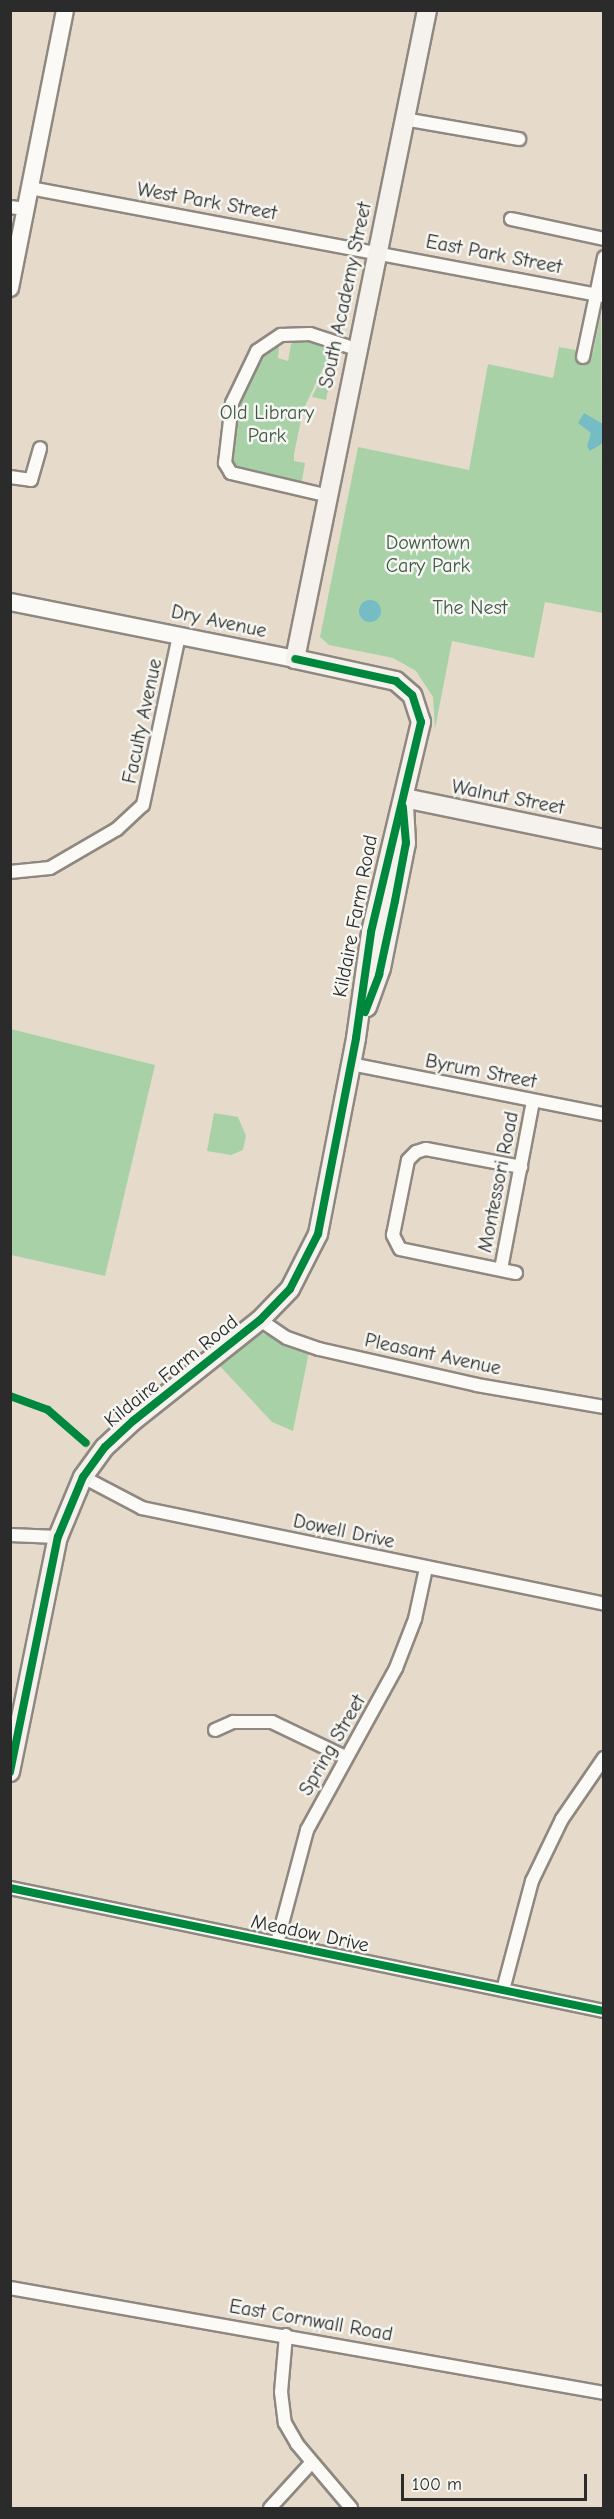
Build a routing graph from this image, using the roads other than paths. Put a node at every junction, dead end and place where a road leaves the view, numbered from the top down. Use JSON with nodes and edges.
{"nodes":[{"id":1,"x":65,"y":10,"type":"edge"},
{"id":2,"x":427,"y":10,"type":"edge"},
{"id":3,"x":404,"y":118,"type":"junction"},
{"id":4,"x":519,"y":140,"type":"dead end"},
{"id":5,"x":30,"y":188,"type":"junction"},
{"id":6,"x":18,"y":208,"type":"edge"},
{"id":7,"x":511,"y":219,"type":"dead end"},
{"id":8,"x":603,"y":239,"type":"edge"},
{"id":9,"x":376,"y":252,"type":"junction"},
{"id":10,"x":603,"y":257,"type":"edge"},
{"id":11,"x":10,"y":288,"type":"edge"},
{"id":12,"x":599,"y":295,"type":"edge"},
{"id":13,"x":356,"y":349,"type":"junction"},
{"id":14,"x":583,"y":357,"type":"dead end"},
{"id":15,"x":40,"y":448,"type":"dead end"},
{"id":16,"x":10,"y":477,"type":"edge"},
{"id":17,"x":329,"y":496,"type":"junction"},
{"id":18,"x":10,"y":602,"type":"edge"},
{"id":19,"x":179,"y":636,"type":"junction"},
{"id":20,"x":295,"y":659,"type":"junction"},
{"id":21,"x":412,"y":695,"type":"joint"},
{"id":22,"x":404,"y":801,"type":"junction"},
{"id":23,"x":603,"y":838,"type":"edge"},
{"id":24,"x":10,"y":872,"type":"edge"},
{"id":25,"x":351,"y":1064,"type":"junction"},
{"id":26,"x":533,"y":1101,"type":"junction"},
{"id":27,"x":603,"y":1114,"type":"edge"},
{"id":28,"x":521,"y":1167,"type":"junction"},
{"id":29,"x":501,"y":1269,"type":"junction"},
{"id":30,"x":516,"y":1273,"type":"dead end"},
{"id":31,"x":260,"y":1320,"type":"junction"},
{"id":32,"x":603,"y":1407,"type":"edge"},
{"id":33,"x":83,"y":1478,"type":"junction"},
{"id":34,"x":10,"y":1535,"type":"edge"},
{"id":35,"x":58,"y":1537,"type":"junction"},
{"id":36,"x":426,"y":1568,"type":"junction"},
{"id":37,"x":603,"y":1604,"type":"edge"},
{"id":38,"x":214,"y":1730,"type":"dead end"},
{"id":39,"x":345,"y":1756,"type":"junction"},
{"id":40,"x":603,"y":1758,"type":"edge"},
{"id":41,"x":10,"y":1772,"type":"edge"},
{"id":42,"x":10,"y":1888,"type":"edge"},
{"id":43,"x":277,"y":1943,"type":"junction"},
{"id":44,"x":503,"y":1990,"type":"junction"},
{"id":45,"x":603,"y":2011,"type":"edge"},
{"id":46,"x":10,"y":2288,"type":"edge"},
{"id":47,"x":286,"y":2335,"type":"junction"},
{"id":48,"x":603,"y":2393,"type":"edge"},
{"id":49,"x":312,"y":2462,"type":"junction"},
{"id":50,"x":270,"y":2508,"type":"edge"},
{"id":51,"x":351,"y":2508,"type":"edge"}],
"edges":[{"from":1,"to":5,"type":"street"},
{"from":2,"to":3,"type":"main road","name":"South Academy Street"},
{"from":3,"to":4,"type":"street"},
{"from":3,"to":9,"type":"main road","name":"South Academy Street"},
{"from":5,"to":6,"type":"street"},
{"from":5,"to":9,"type":"street","name":"West Park Street"},
{"from":6,"to":11,"type":"street"},
{"from":7,"to":8,"type":"street"},
{"from":9,"to":12,"type":"street","name":"East Park Street"},
{"from":9,"to":13,"type":"main road","name":"South Academy Street"},
{"from":10,"to":12,"type":"street"},
{"from":12,"to":14,"type":"street"},
{"from":13,"to":17,"type":"main road","name":"South Academy Street"},
{"from":13,"to":17,"type":"street"},
{"from":15,"to":16,"type":"street"},
{"from":17,"to":20,"type":"main road","name":"South Academy Street"},
{"from":18,"to":19,"type":"street","name":"Dry Avenue"},
{"from":19,"to":20,"type":"street","name":"Dry Avenue"},
{"from":19,"to":24,"type":"street","name":"Faculty Avenue"},
{"from":20,"to":21,"type":"main road","name":"Dry Avenue"},
{"from":21,"to":22,"type":"main road","name":"Kildaire Farm Road"},
{"from":22,"to":23,"type":"main road","name":"Walnut Street"},
{"from":22,"to":25,"type":"main road","name":"Kildaire Farm Road"},
{"from":25,"to":26,"type":"street","name":"Byrum Street"},
{"from":25,"to":31,"type":"main road","name":"Kildaire Farm Road"},
{"from":26,"to":27,"type":"street","name":"Byrum Street"},
{"from":26,"to":28,"type":"street","name":"Montessori Road"},
{"from":28,"to":29,"type":"street","name":"Montessori Road"},
{"from":28,"to":29,"type":"street"},
{"from":29,"to":30,"type":"street"},
{"from":31,"to":32,"type":"street","name":"Pleasant Avenue"},
{"from":31,"to":33,"type":"main road","name":"Kildaire Farm Road"},
{"from":33,"to":35,"type":"main road","name":"Kildaire Farm Road"},
{"from":33,"to":36,"type":"street","name":"Dowell Drive"},
{"from":34,"to":35,"type":"street"},
{"from":35,"to":41,"type":"main road","name":"Kildaire Farm Road"},
{"from":36,"to":37,"type":"street","name":"Dowell Drive"},
{"from":36,"to":39,"type":"street","name":"Spring Street"},
{"from":38,"to":39,"type":"street"},
{"from":39,"to":43,"type":"street","name":"Spring Street"},
{"from":40,"to":44,"type":"street"},
{"from":42,"to":43,"type":"street","name":"Meadow Drive"},
{"from":43,"to":44,"type":"street","name":"Meadow Drive"},
{"from":44,"to":45,"type":"street","name":"Meadow Drive"},
{"from":46,"to":47,"type":"street","name":"East Cornwall Road"},
{"from":47,"to":48,"type":"street","name":"East Cornwall Road"},
{"from":47,"to":49,"type":"street"},
{"from":49,"to":50,"type":"street"},
{"from":49,"to":51,"type":"street"}]}
